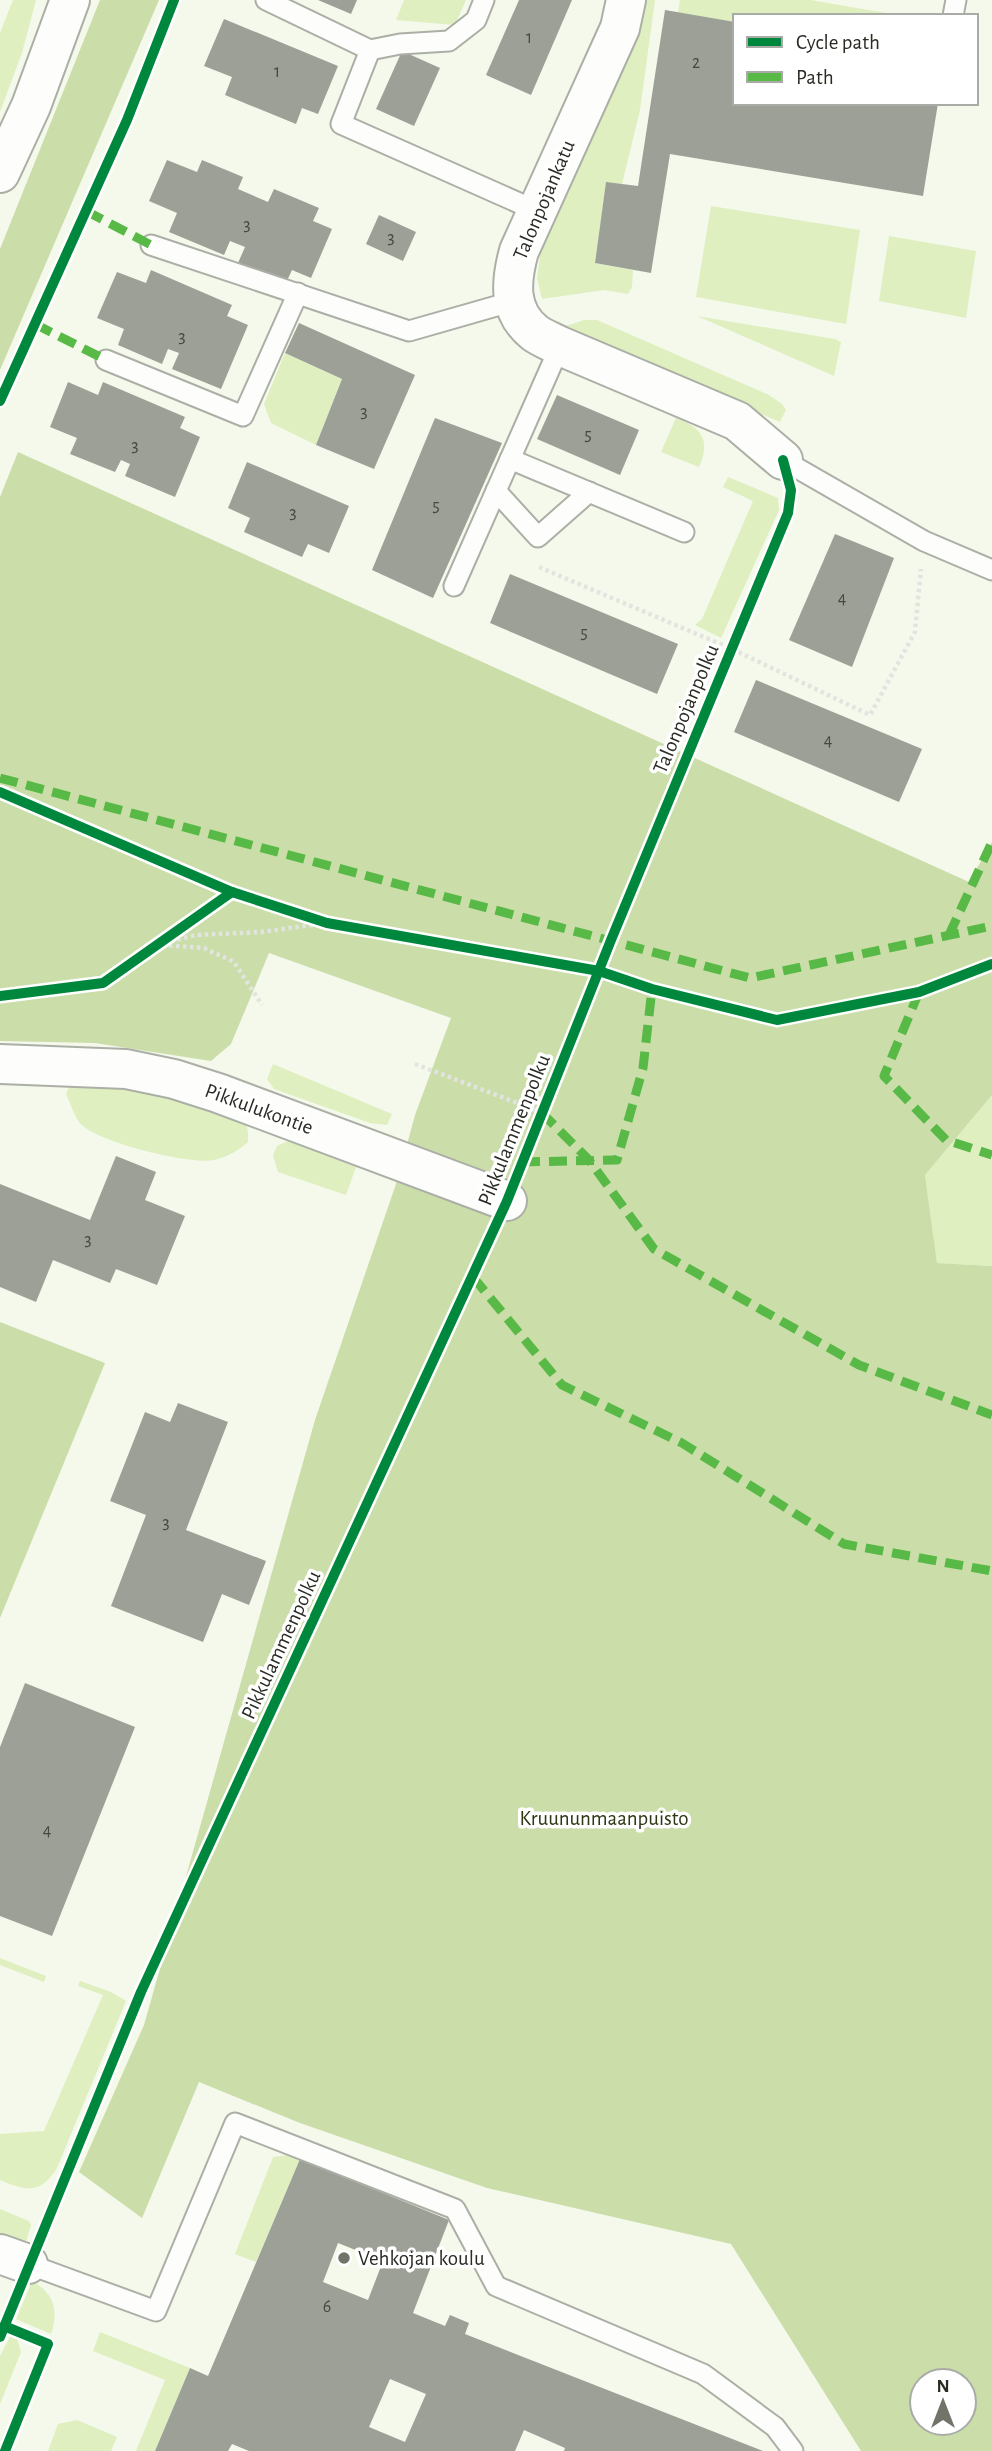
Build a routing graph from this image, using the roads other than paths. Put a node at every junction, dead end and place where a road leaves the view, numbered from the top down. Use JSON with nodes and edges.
{"nodes":[{"id":1,"x":70,"y":0,"type":"edge"},
{"id":2,"x":266,"y":0,"type":"edge"},
{"id":3,"x":484,"y":0,"type":"edge"},
{"id":4,"x":626,"y":0,"type":"edge"},
{"id":5,"x":370,"y":50,"type":"junction"},
{"id":6,"x":0,"y":173,"type":"edge"},
{"id":7,"x":537,"y":211,"type":"junction"},
{"id":8,"x":151,"y":245,"type":"dead end"},
{"id":9,"x":298,"y":293,"type":"junction"},
{"id":10,"x":514,"y":301,"type":"junction"},
{"id":11,"x":560,"y":345,"type":"junction"},
{"id":12,"x":106,"y":360,"type":"dead end"},
{"id":13,"x":510,"y":459,"type":"junction"},
{"id":14,"x":783,"y":460,"type":"joint"},
{"id":15,"x":496,"y":491,"type":"junction"},
{"id":16,"x":589,"y":492,"type":"junction"},
{"id":17,"x":684,"y":532,"type":"dead end"},
{"id":18,"x":992,"y":570,"type":"edge"},
{"id":19,"x":454,"y":586,"type":"dead end"},
{"id":20,"x":0,"y":1063,"type":"edge"},
{"id":21,"x":507,"y":1201,"type":"dead end"},
{"id":22,"x":14,"y":2259,"type":"edge"},
{"id":23,"x":793,"y":2451,"type":"edge"}],
"edges":[{"from":1,"to":6,"type":"street"},
{"from":2,"to":5,"type":"lane"},
{"from":3,"to":5,"type":"lane"},
{"from":4,"to":7,"type":"street","name":"Talonpojankatu"},
{"from":5,"to":7,"type":"lane"},
{"from":7,"to":10,"type":"street","name":"Talonpojankatu"},
{"from":8,"to":9,"type":"lane"},
{"from":9,"to":10,"type":"lane"},
{"from":9,"to":12,"type":"lane"},
{"from":10,"to":11,"type":"street"},
{"from":11,"to":13,"type":"lane"},
{"from":11,"to":14,"type":"street"},
{"from":13,"to":15,"type":"lane"},
{"from":13,"to":16,"type":"lane"},
{"from":14,"to":18,"type":"lane"},
{"from":15,"to":16,"type":"lane"},
{"from":15,"to":19,"type":"lane"},
{"from":16,"to":17,"type":"lane"},
{"from":20,"to":21,"type":"street","name":"Pikkulukontie"},
{"from":22,"to":23,"type":"lane"}]}
